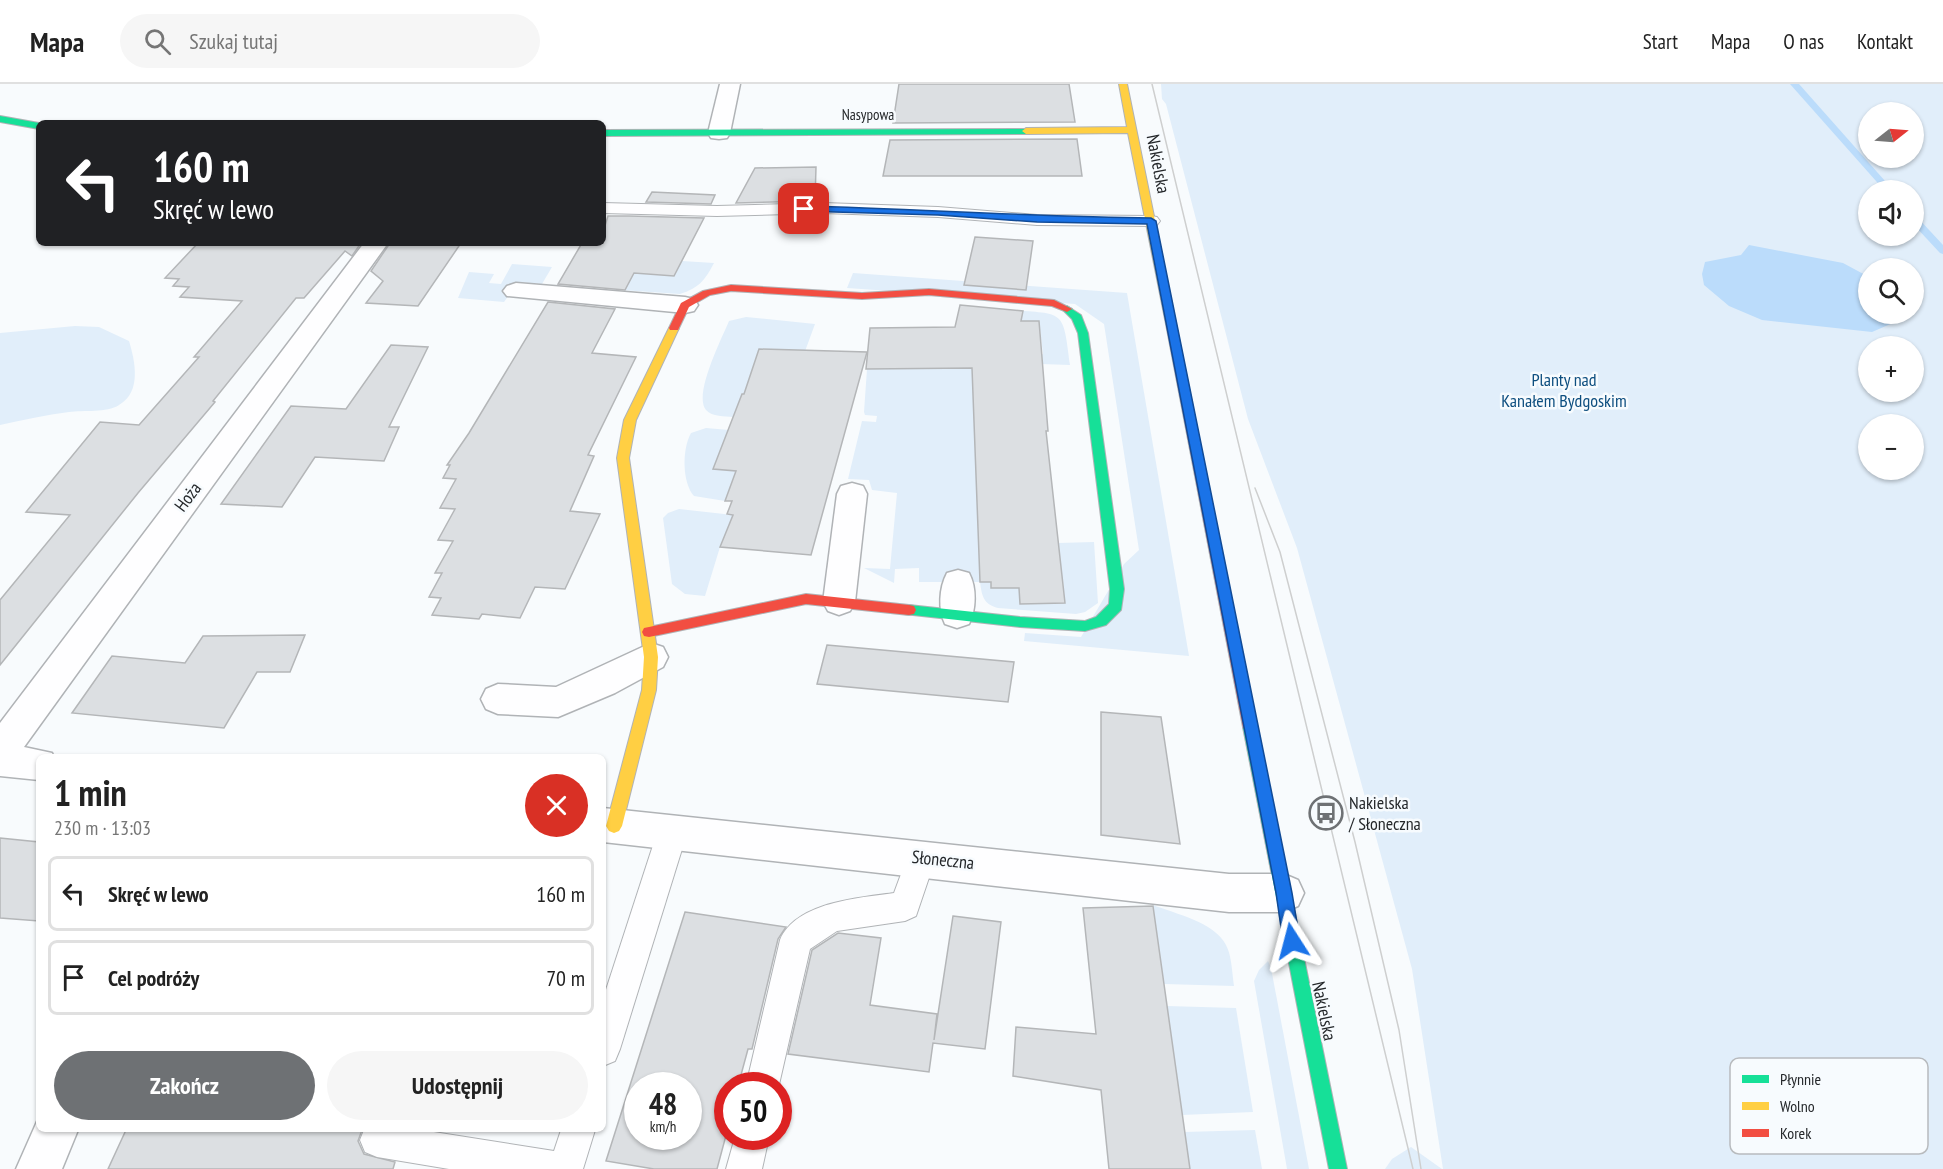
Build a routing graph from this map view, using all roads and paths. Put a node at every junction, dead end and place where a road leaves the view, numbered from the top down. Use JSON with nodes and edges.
{"nodes":[{"id":1,"x":730,"y":84,"type":"edge"},
{"id":2,"x":1123,"y":84,"type":"edge"},
{"id":3,"x":0,"y":119,"type":"edge"},
{"id":4,"x":36,"y":125,"type":"edge"},
{"id":5,"x":1133,"y":130,"type":"junction"},
{"id":6,"x":606,"y":133,"type":"edge"},
{"id":7,"x":719,"y":133,"type":"junction"},
{"id":8,"x":606,"y":208,"type":"edge"},
{"id":9,"x":1151,"y":221,"type":"junction"},
{"id":10,"x":374,"y":246,"type":"edge"},
{"id":11,"x":516,"y":291,"type":"dead end"},
{"id":12,"x":686,"y":305,"type":"junction"},
{"id":13,"x":852,"y":494,"type":"dead end"},
{"id":14,"x":958,"y":582,"type":"dead end"},
{"id":15,"x":839,"y":602,"type":"junction"},
{"id":16,"x":957,"y":615,"type":"junction"},
{"id":17,"x":650,"y":645,"type":"junction"},
{"id":18,"x":498,"y":699,"type":"dead end"},
{"id":19,"x":0,"y":751,"type":"edge"},
{"id":20,"x":0,"y":760,"type":"edge"},
{"id":21,"x":36,"y":764,"type":"edge"},
{"id":22,"x":608,"y":825,"type":"edge"},
{"id":23,"x":672,"y":833,"type":"junction"},
{"id":24,"x":921,"y":857,"type":"junction"},
{"id":25,"x":1284,"y":893,"type":"junction"},
{"id":26,"x":606,"y":1040,"type":"edge"},
{"id":27,"x":766,"y":1072,"type":"edge"},
{"id":28,"x":55,"y":1132,"type":"edge"},
{"id":29,"x":380,"y":1132,"type":"edge"},
{"id":30,"x":577,"y":1132,"type":"edge"},
{"id":31,"x":749,"y":1150,"type":"edge"},
{"id":32,"x":39,"y":1169,"type":"edge"},
{"id":33,"x":558,"y":1169,"type":"edge"},
{"id":34,"x":566,"y":1169,"type":"edge"},
{"id":35,"x":744,"y":1169,"type":"edge"},
{"id":36,"x":1338,"y":1169,"type":"edge"}],
"edges":[{"from":1,"to":7,"type":"street"},
{"from":2,"to":5,"type":"street","name":"Nakielska"},
{"from":3,"to":4,"type":"street"},
{"from":5,"to":7,"type":"street","name":"Nasypowa"},
{"from":5,"to":9,"type":"street","name":"Nakielska"},
{"from":6,"to":7,"type":"street","name":"Nasypowa"},
{"from":8,"to":9,"type":"lane"},
{"from":9,"to":25,"type":"street","name":"Nakielska"},
{"from":10,"to":19,"type":"street","name":"Hoża"},
{"from":11,"to":12,"type":"street"},
{"from":12,"to":16,"type":"street"},
{"from":12,"to":17,"type":"street"},
{"from":13,"to":15,"type":"street"},
{"from":14,"to":16,"type":"street"},
{"from":15,"to":16,"type":"street"},
{"from":15,"to":17,"type":"street"},
{"from":17,"to":18,"type":"street"},
{"from":17,"to":22,"type":"street"},
{"from":20,"to":21,"type":"street"},
{"from":22,"to":23,"type":"street","name":"Słoneczna"},
{"from":23,"to":24,"type":"street","name":"Słoneczna"},
{"from":23,"to":26,"type":"lane"},
{"from":24,"to":25,"type":"street","name":"Słoneczna"},
{"from":24,"to":27,"type":"lane"},
{"from":25,"to":36,"type":"street","name":"Nakielska"},
{"from":28,"to":32,"type":"street"},
{"from":29,"to":33,"type":"lane"},
{"from":30,"to":34,"type":"lane"},
{"from":31,"to":35,"type":"lane"}]}
